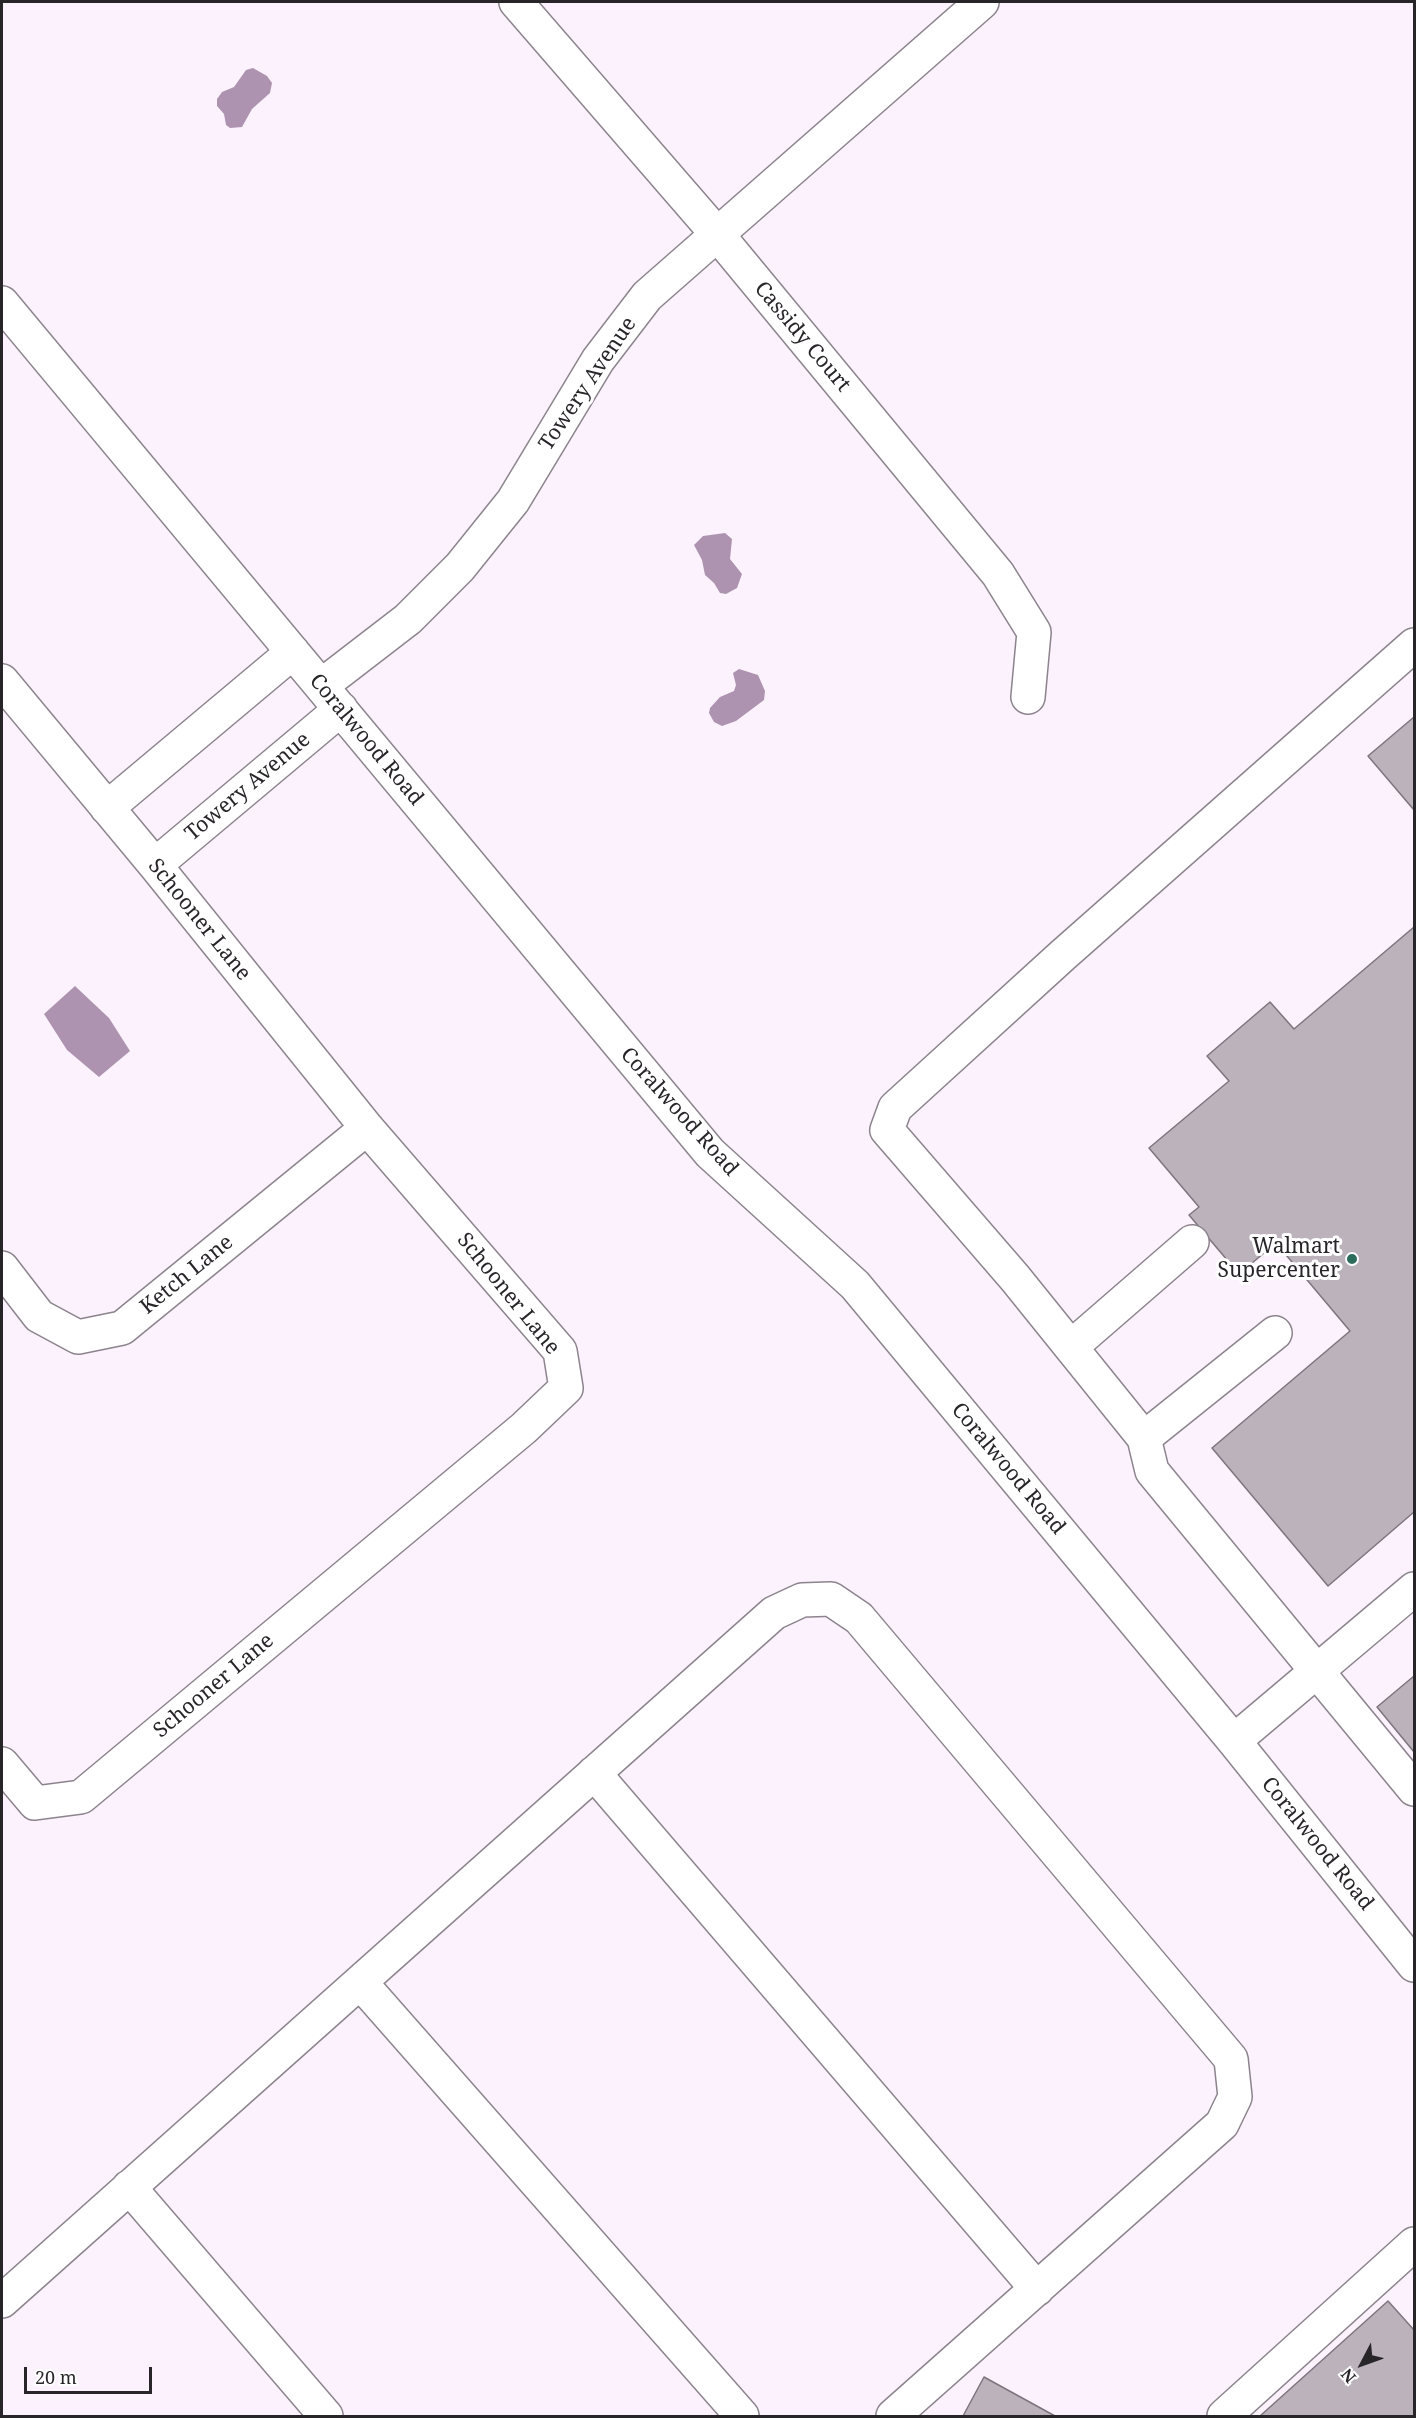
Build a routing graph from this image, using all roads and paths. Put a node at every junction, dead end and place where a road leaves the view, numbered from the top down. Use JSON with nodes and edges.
{"nodes":[{"id":1,"x":516,"y":2,"type":"edge"},
{"id":2,"x":982,"y":2,"type":"edge"},
{"id":3,"x":717,"y":234,"type":"junction"},
{"id":4,"x":2,"y":303,"type":"edge"},
{"id":5,"x":1414,"y":645,"type":"edge"},
{"id":6,"x":292,"y":652,"type":"junction"},
{"id":7,"x":2,"y":681,"type":"edge"},
{"id":8,"x":1028,"y":697,"type":"dead end"},
{"id":9,"x":331,"y":698,"type":"junction"},
{"id":10,"x":107,"y":808,"type":"junction"},
{"id":11,"x":155,"y":866,"type":"junction"},
{"id":12,"x":367,"y":1128,"type":"junction"},
{"id":13,"x":1192,"y":1242,"type":"dead end"},
{"id":14,"x":2,"y":1268,"type":"edge"},
{"id":15,"x":1275,"y":1333,"type":"dead end"},
{"id":16,"x":1071,"y":1347,"type":"junction"},
{"id":17,"x":1144,"y":1438,"type":"junction"},
{"id":18,"x":1414,"y":1588,"type":"edge"},
{"id":19,"x":1316,"y":1671,"type":"junction"},
{"id":20,"x":1234,"y":1741,"type":"junction"},
{"id":21,"x":2,"y":1764,"type":"edge"},
{"id":22,"x":594,"y":1773,"type":"junction"},
{"id":23,"x":1414,"y":1789,"type":"edge"},
{"id":24,"x":1414,"y":1965,"type":"edge"},
{"id":25,"x":360,"y":1982,"type":"junction"},
{"id":26,"x":129,"y":2187,"type":"junction"},
{"id":27,"x":1414,"y":2244,"type":"edge"},
{"id":28,"x":1037,"y":2289,"type":"junction"},
{"id":29,"x":2,"y":2301,"type":"edge"},
{"id":30,"x":326,"y":2416,"type":"edge"},
{"id":31,"x":742,"y":2416,"type":"edge"},
{"id":32,"x":893,"y":2416,"type":"edge"},
{"id":33,"x":1224,"y":2416,"type":"edge"}],
"edges":[{"from":1,"to":3,"type":"street","name":"Cassidy Court"},
{"from":2,"to":3,"type":"street","name":"Towery Avenue"},
{"from":3,"to":8,"type":"street","name":"Cassidy Court"},
{"from":3,"to":9,"type":"street","name":"Towery Avenue"},
{"from":4,"to":6,"type":"street","name":"Coralwood Road"},
{"from":5,"to":16,"type":"street"},
{"from":6,"to":9,"type":"street","name":"Coralwood Road"},
{"from":6,"to":10,"type":"street"},
{"from":7,"to":10,"type":"street","name":"Schooner Lane"},
{"from":9,"to":11,"type":"street","name":"Towery Avenue"},
{"from":9,"to":20,"type":"street","name":"Coralwood Road"},
{"from":10,"to":11,"type":"street","name":"Schooner Lane"},
{"from":11,"to":12,"type":"street","name":"Schooner Lane"},
{"from":12,"to":14,"type":"street","name":"Ketch Lane"},
{"from":12,"to":21,"type":"street","name":"Schooner Lane"},
{"from":13,"to":16,"type":"street"},
{"from":15,"to":17,"type":"street"},
{"from":16,"to":17,"type":"street"},
{"from":17,"to":19,"type":"street"},
{"from":18,"to":19,"type":"street"},
{"from":19,"to":20,"type":"street"},
{"from":19,"to":23,"type":"street"},
{"from":20,"to":24,"type":"street","name":"Coralwood Road"},
{"from":22,"to":25,"type":"street"},
{"from":22,"to":28,"type":"street"},
{"from":22,"to":28,"type":"street"},
{"from":25,"to":26,"type":"street"},
{"from":25,"to":31,"type":"street"},
{"from":26,"to":29,"type":"street"},
{"from":26,"to":30,"type":"street"},
{"from":27,"to":33,"type":"street"},
{"from":28,"to":32,"type":"street"}]}
